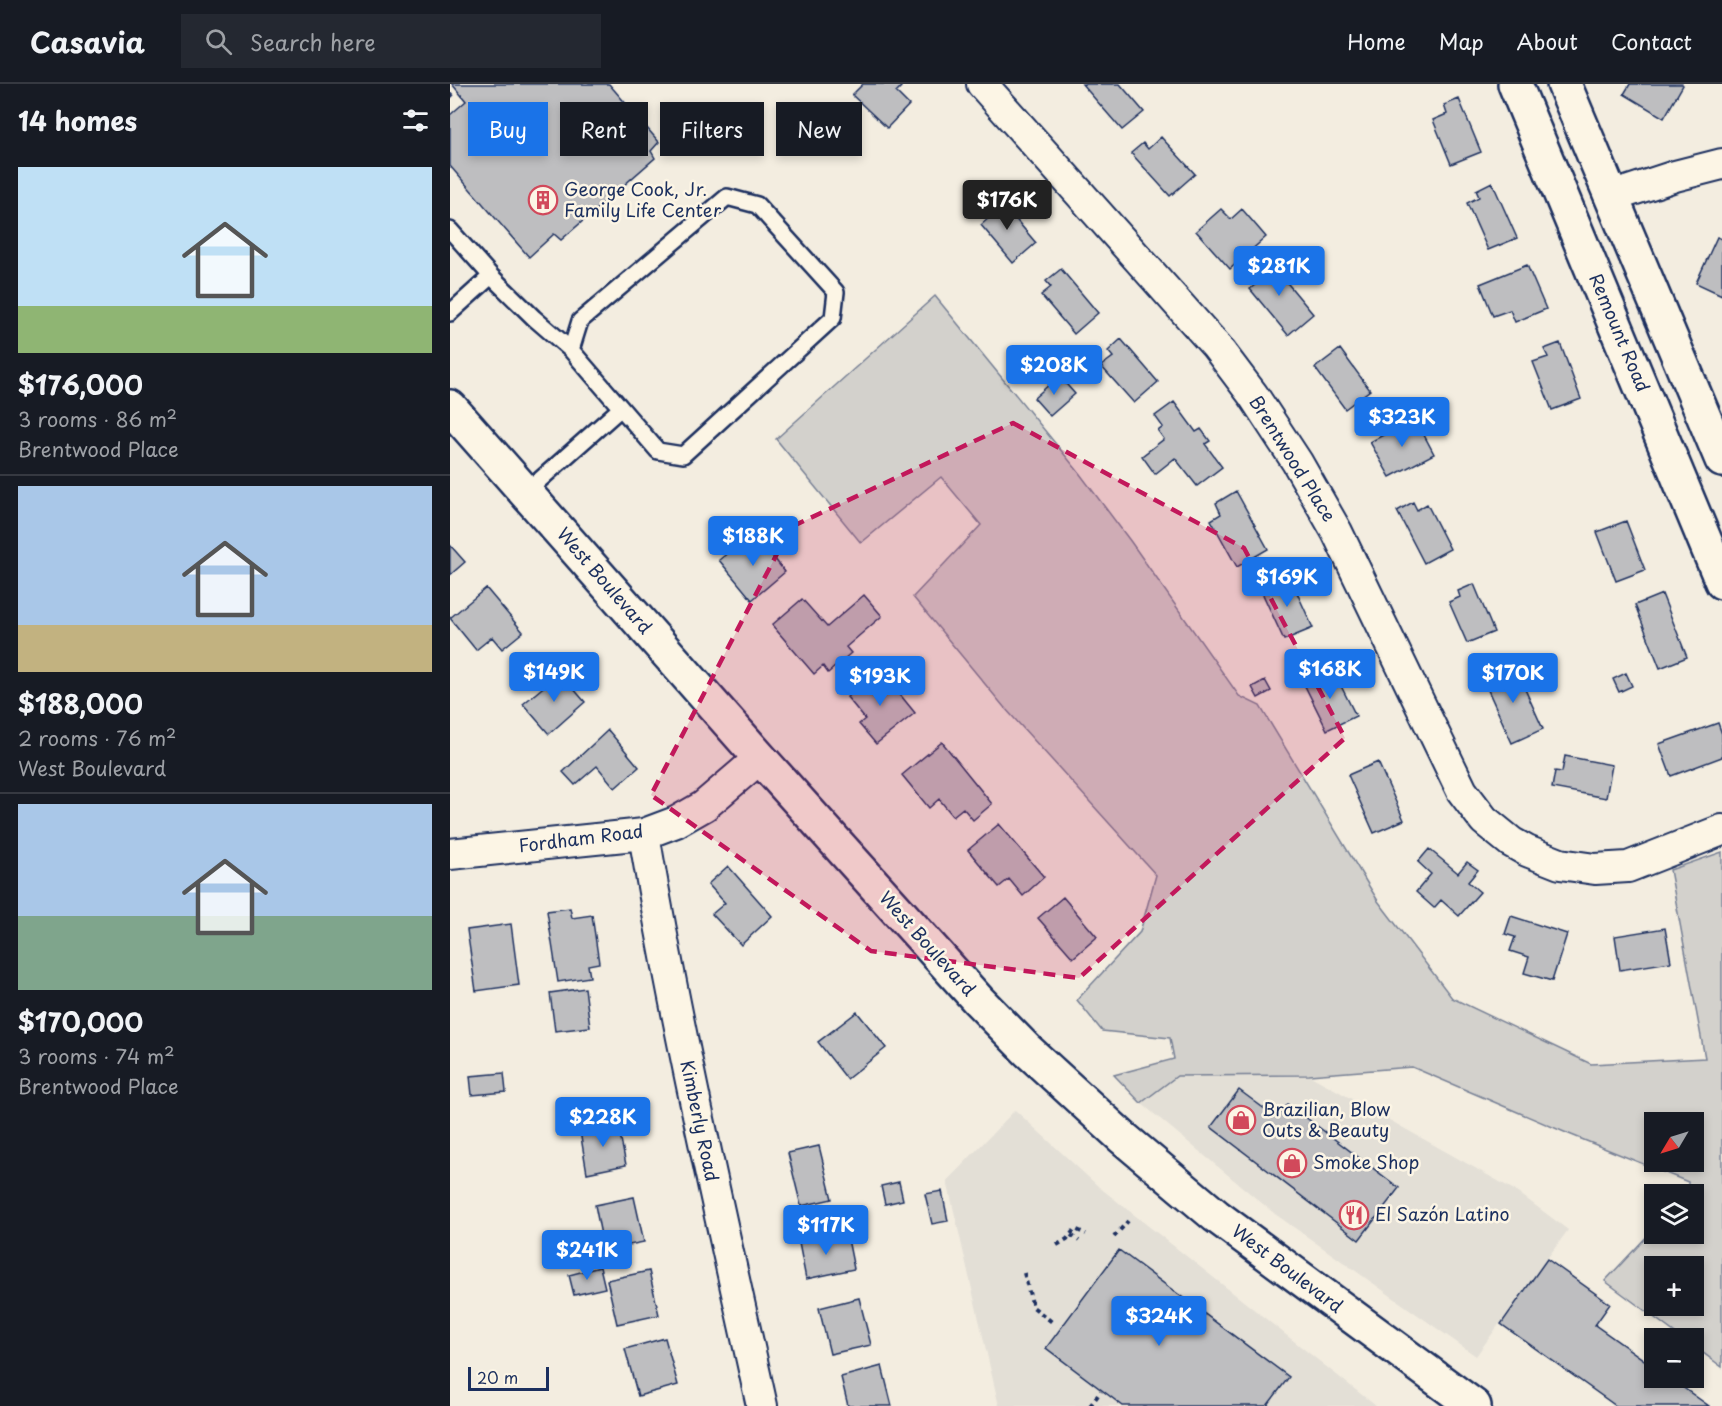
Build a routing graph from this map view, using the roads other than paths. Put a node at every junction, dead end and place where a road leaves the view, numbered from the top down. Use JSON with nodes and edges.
{"nodes":[{"id":1,"x":981,"y":84,"type":"edge"},
{"id":2,"x":1515,"y":84,"type":"edge"},
{"id":3,"x":1564,"y":84,"type":"edge"},
{"id":4,"x":1722,"y":164,"type":"edge"},
{"id":5,"x":1611,"y":197,"type":"junction"},
{"id":6,"x":450,"y":230,"type":"edge"},
{"id":7,"x":491,"y":276,"type":"junction"},
{"id":8,"x":450,"y":313,"type":"edge"},
{"id":9,"x":571,"y":350,"type":"junction"},
{"id":10,"x":450,"y":407,"type":"edge"},
{"id":11,"x":621,"y":408,"type":"junction"},
{"id":12,"x":1722,"y":460,"type":"edge"},
{"id":13,"x":525,"y":493,"type":"junction"},
{"id":14,"x":1722,"y":582,"type":"edge"},
{"id":15,"x":760,"y":758,"type":"junction"},
{"id":16,"x":1722,"y":830,"type":"edge"},
{"id":17,"x":644,"y":834,"type":"junction"},
{"id":18,"x":450,"y":854,"type":"edge"},
{"id":19,"x":762,"y":1406,"type":"edge"},
{"id":20,"x":1474,"y":1406,"type":"edge"}],
"edges":[{"from":1,"to":16,"type":"street","name":"Brentwood Place"},
{"from":2,"to":14,"type":"main road","name":"Remount Road"},
{"from":3,"to":5,"type":"main road"},
{"from":4,"to":5,"type":"street"},
{"from":5,"to":12,"type":"main road"},
{"from":6,"to":7,"type":"lane"},
{"from":7,"to":8,"type":"lane"},
{"from":7,"to":9,"type":"lane"},
{"from":9,"to":11,"type":"lane"},
{"from":9,"to":11,"type":"lane"},
{"from":10,"to":13,"type":"main road","name":"West Boulevard"},
{"from":11,"to":13,"type":"lane"},
{"from":13,"to":15,"type":"main road","name":"West Boulevard"},
{"from":15,"to":17,"type":"street","name":"Fordham Road"},
{"from":15,"to":20,"type":"main road","name":"West Boulevard"},
{"from":17,"to":18,"type":"street","name":"Fordham Road"},
{"from":17,"to":19,"type":"street","name":"Kimberly Road"}]}
